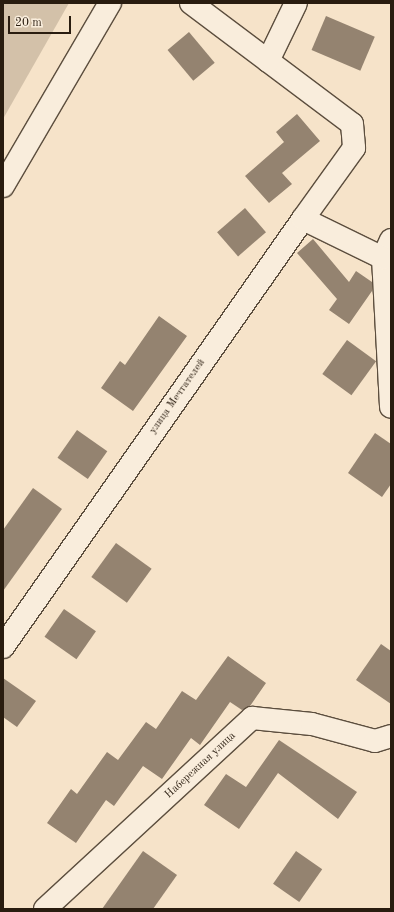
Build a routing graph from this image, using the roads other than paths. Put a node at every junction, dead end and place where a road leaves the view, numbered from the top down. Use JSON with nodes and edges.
{"nodes":[{"id":1,"x":110,"y":3,"type":"edge"},
{"id":2,"x":191,"y":3,"type":"edge"},
{"id":3,"x":296,"y":3,"type":"edge"},
{"id":4,"x":268,"y":61,"type":"junction"},
{"id":5,"x":3,"y":186,"type":"edge"},
{"id":6,"x":303,"y":219,"type":"junction"},
{"id":7,"x":387,"y":249,"type":"edge"},
{"id":8,"x":391,"y":407,"type":"edge"},
{"id":9,"x":3,"y":647,"type":"edge"},
{"id":10,"x":391,"y":736,"type":"edge"},
{"id":11,"x":44,"y":909,"type":"edge"}],
"edges":[{"from":1,"to":5,"type":"street"},
{"from":2,"to":4,"type":"street","name":"улица Мечтателей"},
{"from":3,"to":4,"type":"street"},
{"from":4,"to":6,"type":"street","name":"улица Мечтателей"},
{"from":6,"to":7,"type":"street"},
{"from":6,"to":9,"type":"street","name":"улица Мечтателей"},
{"from":7,"to":8,"type":"street"},
{"from":10,"to":11,"type":"street","name":"Набережная улица"}]}
